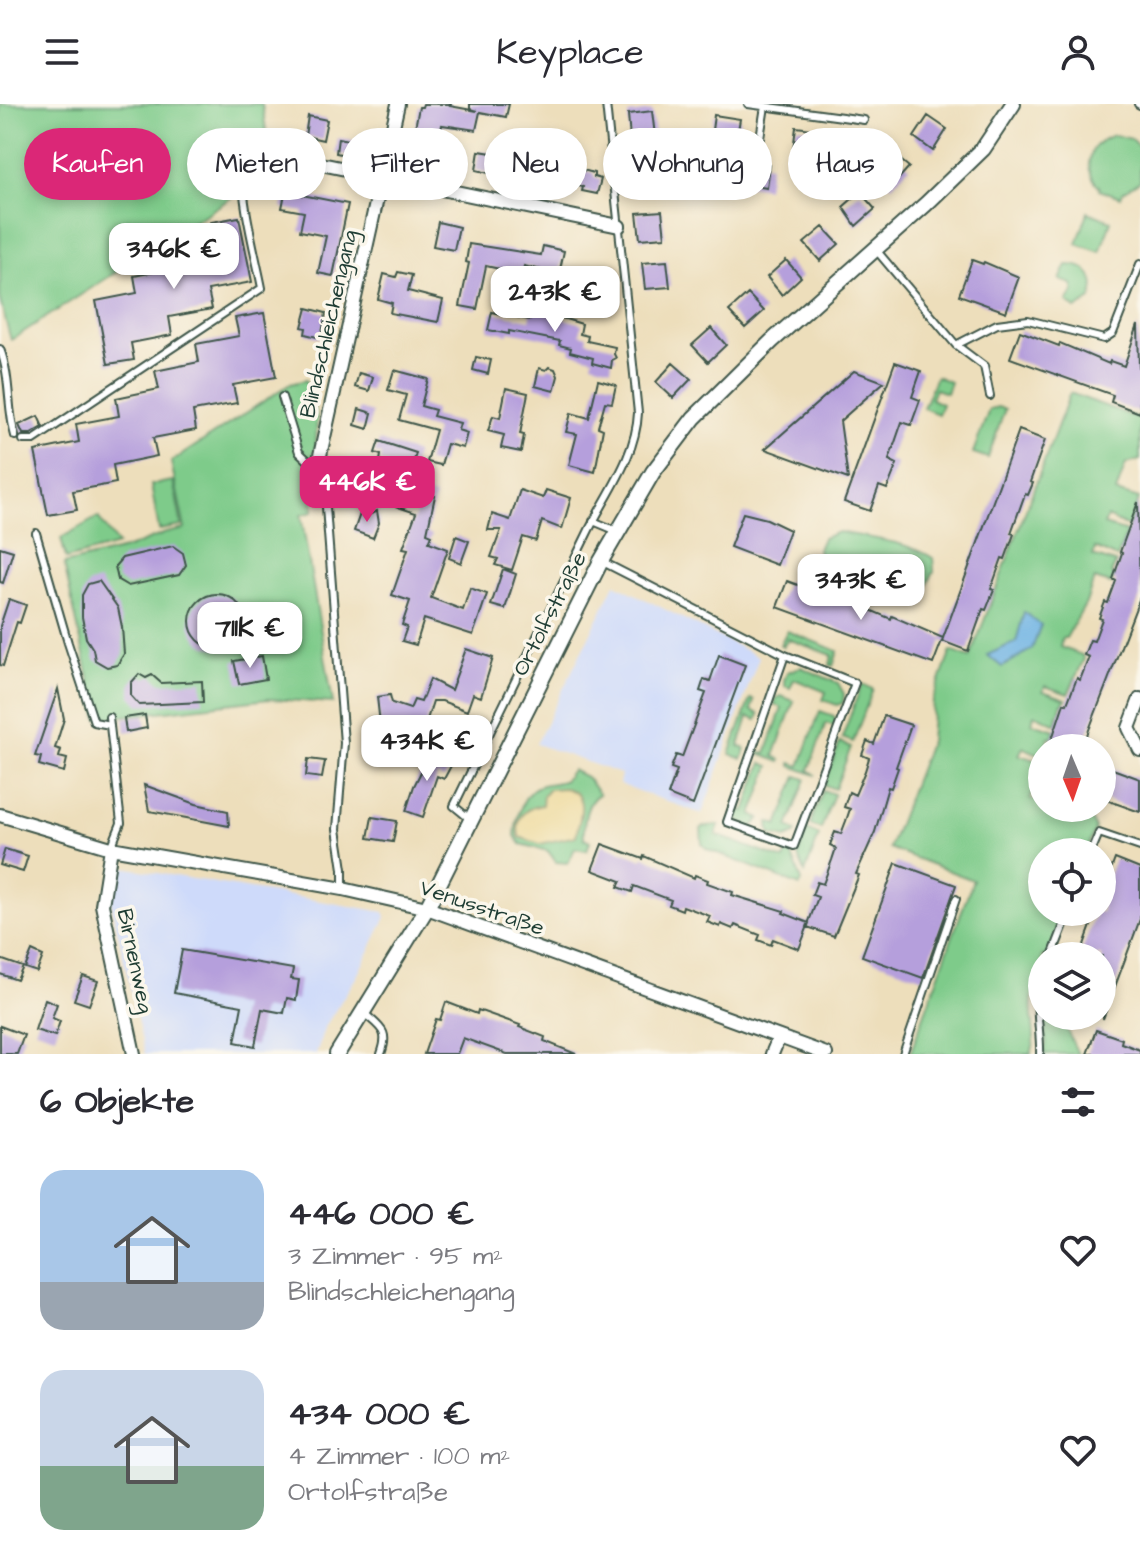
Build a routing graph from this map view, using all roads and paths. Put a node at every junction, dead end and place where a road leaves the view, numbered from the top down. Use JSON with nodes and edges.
{"nodes":[{"id":1,"x":398,"y":104,"type":"edge"},
{"id":2,"x":606,"y":104,"type":"edge"},
{"id":3,"x":748,"y":104,"type":"edge"},
{"id":4,"x":1013,"y":104,"type":"edge"},
{"id":5,"x":765,"y":106,"type":"junction"},
{"id":6,"x":864,"y":120,"type":"dead end"},
{"id":7,"x":393,"y":128,"type":"edge"},
{"id":8,"x":762,"y":128,"type":"edge"},
{"id":9,"x":468,"y":195,"type":"edge"},
{"id":10,"x":246,"y":200,"type":"edge"},
{"id":11,"x":378,"y":200,"type":"edge"},
{"id":12,"x":619,"y":226,"type":"junction"},
{"id":13,"x":875,"y":250,"type":"junction"},
{"id":14,"x":1140,"y":264,"type":"edge"},
{"id":15,"x":956,"y":345,"type":"junction"},
{"id":16,"x":0,"y":349,"type":"edge"},
{"id":17,"x":990,"y":396,"type":"dead end"},
{"id":18,"x":282,"y":397,"type":"dead end"},
{"id":19,"x":15,"y":436,"type":"dead end"},
{"id":20,"x":23,"y":440,"type":"dead end"},
{"id":21,"x":317,"y":469,"type":"junction"},
{"id":22,"x":593,"y":521,"type":"junction"},
{"id":23,"x":617,"y":531,"type":"junction"},
{"id":24,"x":36,"y":533,"type":"dead end"},
{"id":25,"x":601,"y":561,"type":"junction"},
{"id":26,"x":785,"y":655,"type":"junction"},
{"id":27,"x":1140,"y":699,"type":"edge"},
{"id":28,"x":1140,"y":750,"type":"edge"},
{"id":29,"x":0,"y":815,"type":"edge"},
{"id":30,"x":471,"y":820,"type":"junction"},
{"id":31,"x":1097,"y":838,"type":"edge"},
{"id":32,"x":1114,"y":838,"type":"edge"},
{"id":33,"x":1116,"y":839,"type":"edge"},
{"id":34,"x":1140,"y":847,"type":"edge"},
{"id":35,"x":111,"y":848,"type":"junction"},
{"id":36,"x":343,"y":889,"type":"junction"},
{"id":37,"x":956,"y":899,"type":"dead end"},
{"id":38,"x":427,"y":908,"type":"junction"},
{"id":39,"x":363,"y":1012,"type":"junction"},
{"id":40,"x":1040,"y":1030,"type":"edge"},
{"id":41,"x":779,"y":1037,"type":"junction"},
{"id":42,"x":134,"y":1054,"type":"edge"},
{"id":43,"x":337,"y":1054,"type":"edge"},
{"id":44,"x":381,"y":1054,"type":"edge"},
{"id":45,"x":772,"y":1054,"type":"edge"},
{"id":46,"x":826,"y":1054,"type":"edge"},
{"id":47,"x":903,"y":1054,"type":"edge"},
{"id":48,"x":1040,"y":1054,"type":"edge"}],
"edges":[{"from":1,"to":7,"type":"street","name":"Blindschleichengang"},
{"from":2,"to":12,"type":"lane"},
{"from":3,"to":5,"type":"lane"},
{"from":4,"to":13,"type":"street","name":"Ortolfstraße"},
{"from":5,"to":6,"type":"lane"},
{"from":5,"to":8,"type":"lane"},
{"from":9,"to":12,"type":"street"},
{"from":10,"to":20,"type":"lane"},
{"from":11,"to":21,"type":"street","name":"Blindschleichengang"},
{"from":12,"to":22,"type":"lane"},
{"from":13,"to":15,"type":"lane"},
{"from":13,"to":23,"type":"street","name":"Ortolfstraße"},
{"from":14,"to":15,"type":"lane"},
{"from":15,"to":17,"type":"lane"},
{"from":16,"to":19,"type":"lane"},
{"from":18,"to":21,"type":"lane"},
{"from":21,"to":36,"type":"lane","name":"Blindschleichengang"},
{"from":22,"to":23,"type":"lane"},
{"from":22,"to":30,"type":"lane"},
{"from":23,"to":25,"type":"street","name":"Ortolfstraße"},
{"from":24,"to":35,"type":"lane"},
{"from":25,"to":26,"type":"lane"},
{"from":25,"to":30,"type":"street","name":"Ortolfstraße"},
{"from":26,"to":26,"type":"lane"},
{"from":27,"to":28,"type":"street"},
{"from":29,"to":35,"type":"street"},
{"from":30,"to":38,"type":"street","name":"Ortolfstraße"},
{"from":31,"to":32,"type":"lane"},
{"from":33,"to":34,"type":"lane"},
{"from":35,"to":36,"type":"street","name":"Venusstraße"},
{"from":35,"to":42,"type":"street","name":"Birnenweg"},
{"from":36,"to":38,"type":"street","name":"Venusstraße"},
{"from":37,"to":47,"type":"lane"},
{"from":38,"to":39,"type":"street","name":"Ortolfstraße"},
{"from":38,"to":41,"type":"street","name":"Venusstraße"},
{"from":39,"to":43,"type":"street","name":"Ortolfstraße"},
{"from":39,"to":44,"type":"lane"},
{"from":40,"to":48,"type":"lane"},
{"from":41,"to":45,"type":"street"},
{"from":41,"to":46,"type":"street","name":"Venusstraße"}]}
